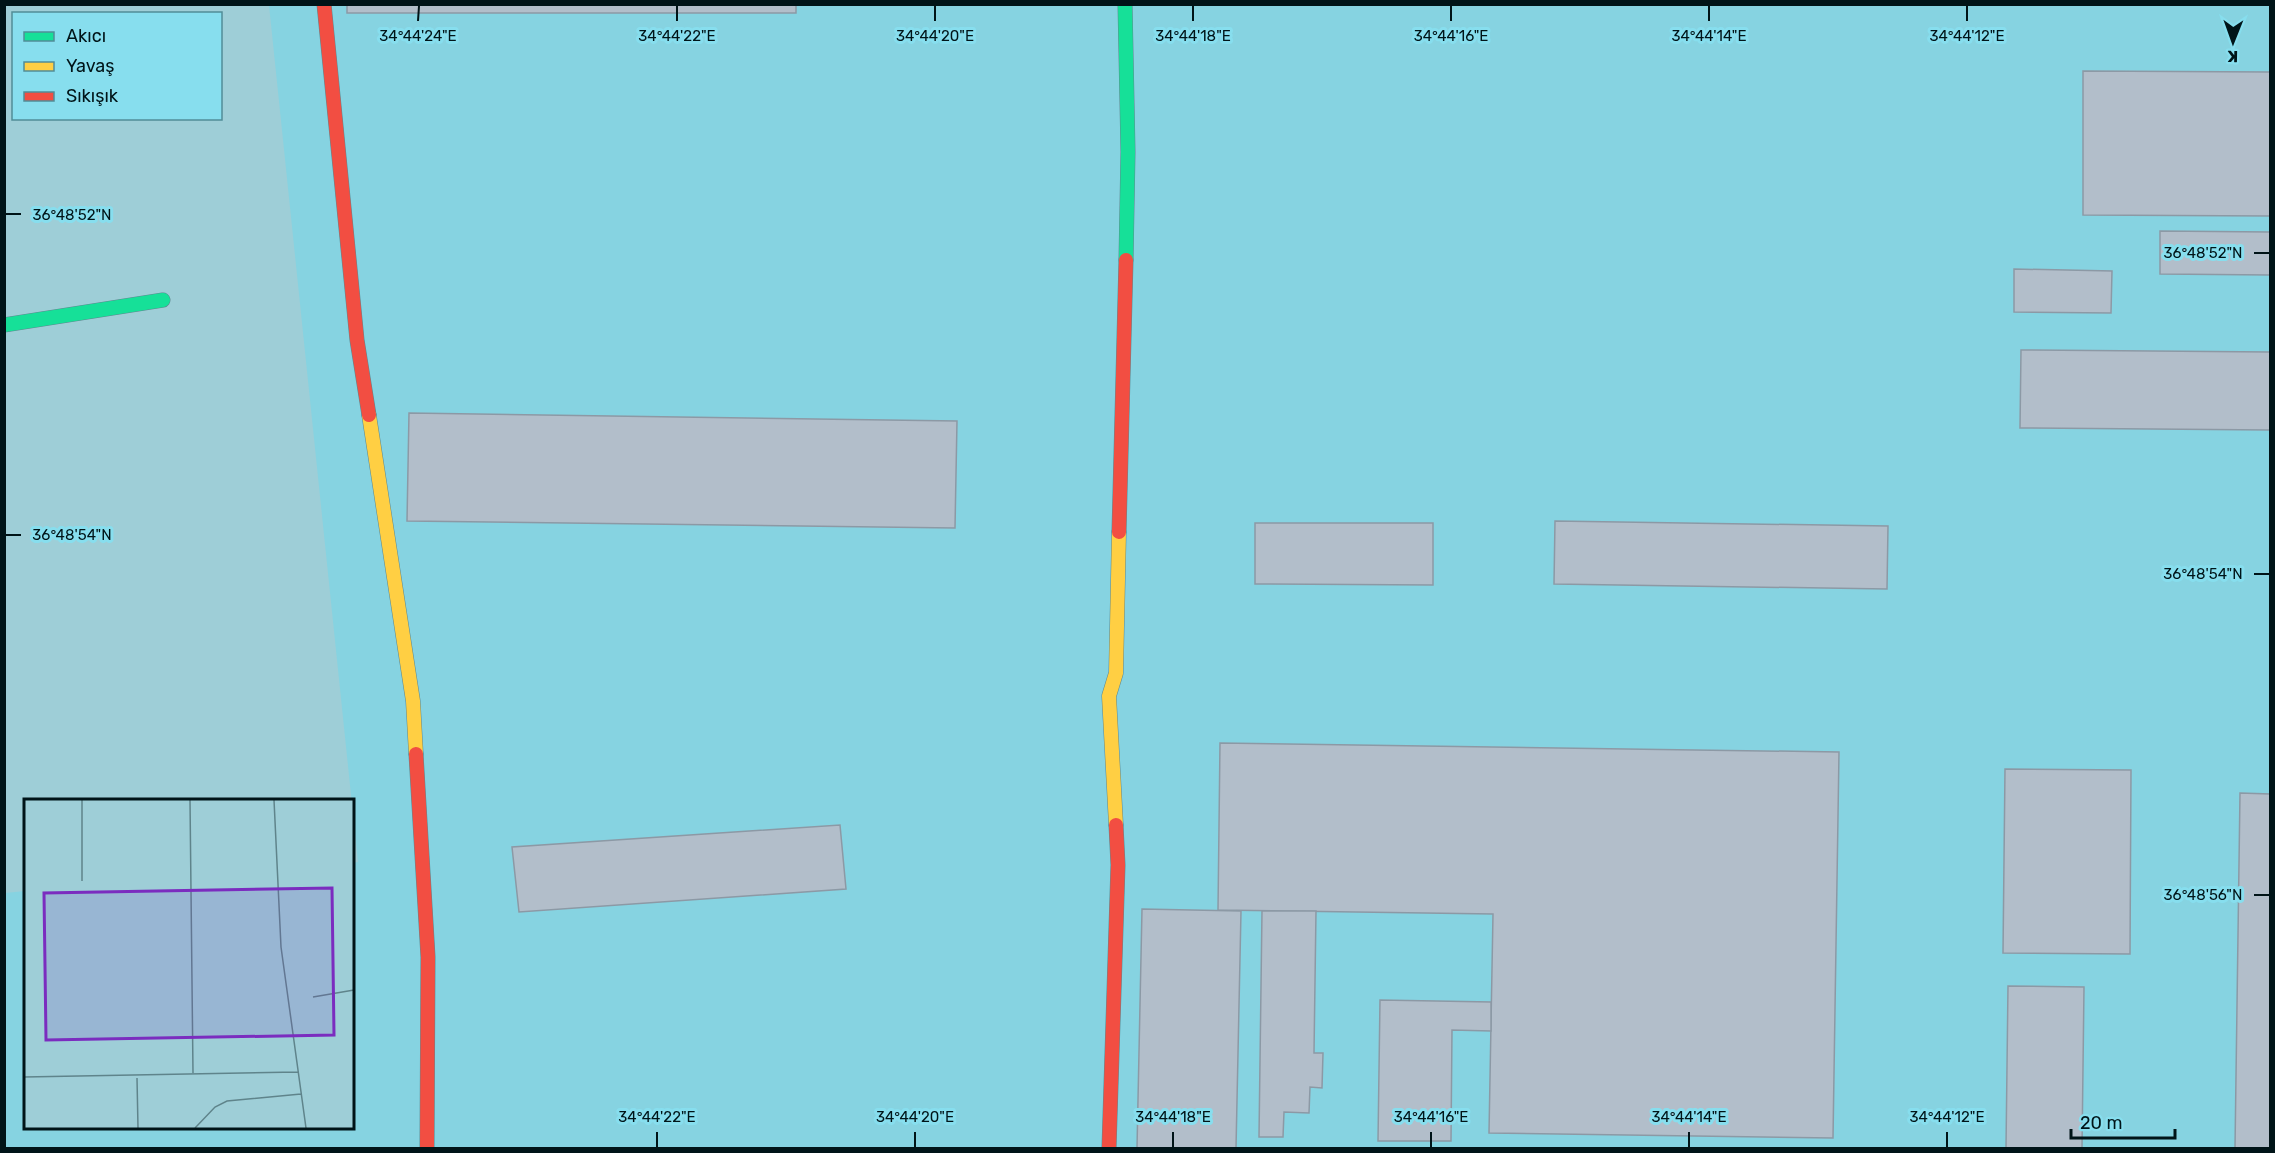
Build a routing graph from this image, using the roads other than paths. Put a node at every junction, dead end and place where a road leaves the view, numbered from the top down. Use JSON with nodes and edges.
{"nodes":[{"id":1,"x":324,"y":4,"type":"edge"},
{"id":2,"x":1125,"y":4,"type":"edge"},
{"id":3,"x":163,"y":300,"type":"dead end"},
{"id":4,"x":4,"y":325,"type":"edge"},
{"id":5,"x":427,"y":1149,"type":"edge"},
{"id":6,"x":1109,"y":1149,"type":"edge"}],
"edges":[{"from":1,"to":5,"type":"street"},
{"from":2,"to":6,"type":"street"},
{"from":3,"to":4,"type":"street"}]}
